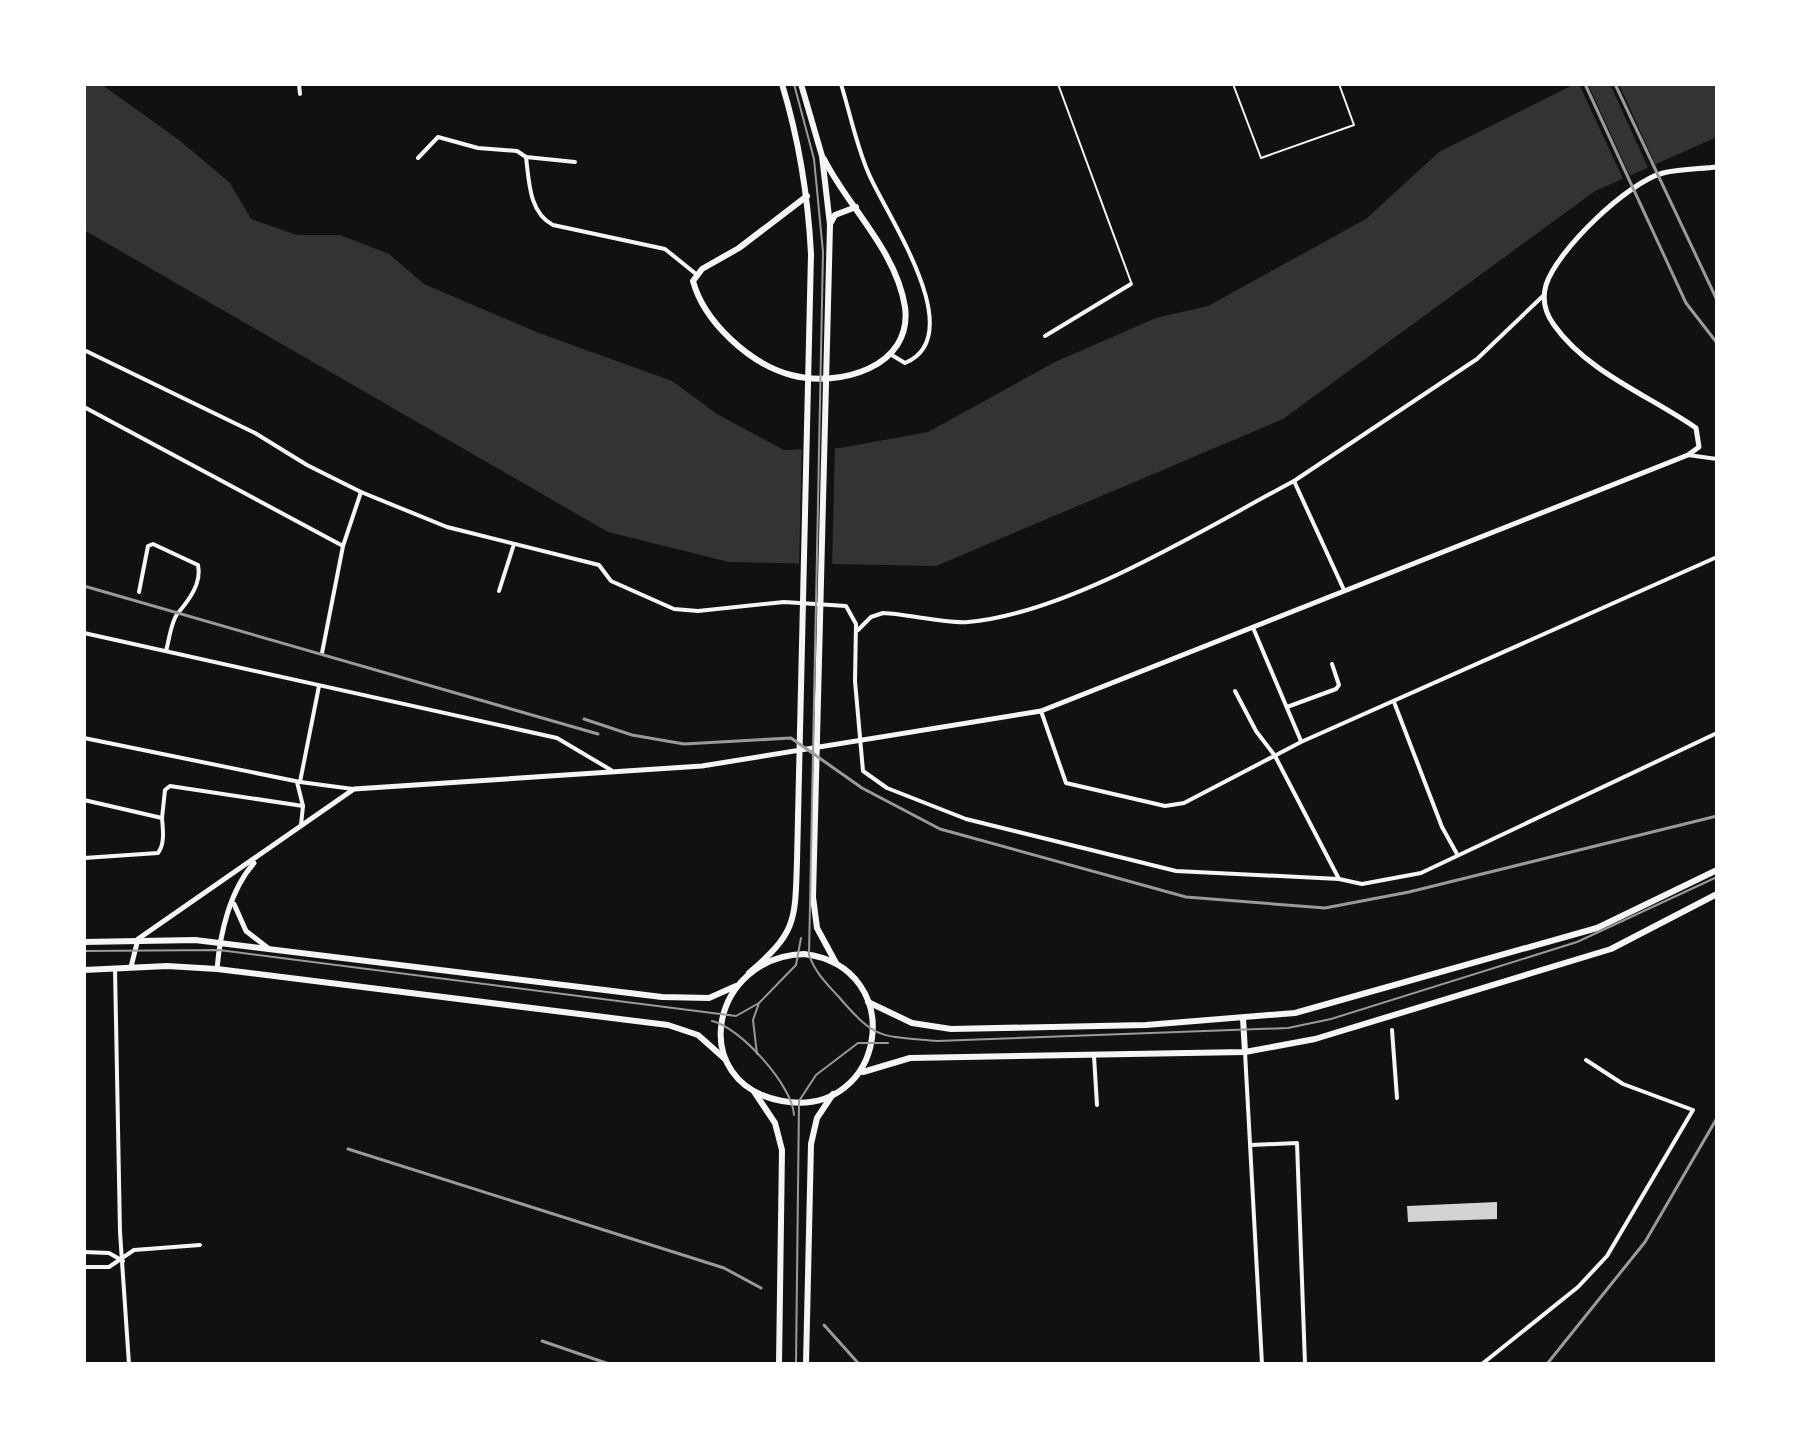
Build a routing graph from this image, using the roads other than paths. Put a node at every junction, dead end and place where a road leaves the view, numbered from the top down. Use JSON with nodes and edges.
{"nodes":[{"id":1,"x":299,"y":84,"type":"edge"},
{"id":2,"x":782,"y":84,"type":"edge"},
{"id":3,"x":801,"y":84,"type":"edge"},
{"id":4,"x":841,"y":84,"type":"edge"},
{"id":5,"x":1058,"y":84,"type":"edge"},
{"id":6,"x":1233,"y":84,"type":"edge"},
{"id":7,"x":1339,"y":84,"type":"edge"},
{"id":8,"x":300,"y":94,"type":"dead end"},
{"id":9,"x":822,"y":156,"type":"junction"},
{"id":10,"x":526,"y":157,"type":"junction"},
{"id":11,"x":418,"y":158,"type":"dead end"},
{"id":12,"x":575,"y":162,"type":"dead end"},
{"id":13,"x":1717,"y":167,"type":"edge"},
{"id":14,"x":807,"y":196,"type":"junction"},
{"id":15,"x":856,"y":207,"type":"junction"},
{"id":16,"x":830,"y":225,"type":"junction"},
{"id":17,"x":696,"y":274,"type":"junction"},
{"id":18,"x":1131,"y":284,"type":"joint"},
{"id":19,"x":1544,"y":295,"type":"junction"},
{"id":20,"x":1045,"y":336,"type":"dead end"},
{"id":21,"x":84,"y":350,"type":"edge"},
{"id":22,"x":890,"y":354,"type":"junction"},
{"id":23,"x":84,"y":407,"type":"edge"},
{"id":24,"x":1688,"y":455,"type":"junction"},
{"id":25,"x":1717,"y":459,"type":"edge"},
{"id":26,"x":1294,"y":481,"type":"junction"},
{"id":27,"x":361,"y":492,"type":"junction"},
{"id":28,"x":514,"y":544,"type":"junction"},
{"id":29,"x":343,"y":546,"type":"junction"},
{"id":30,"x":1717,"y":557,"type":"edge"},
{"id":31,"x":1344,"y":590,"type":"junction"},
{"id":32,"x":499,"y":591,"type":"dead end"},
{"id":33,"x":139,"y":592,"type":"dead end"},
{"id":34,"x":1254,"y":630,"type":"junction"},
{"id":35,"x":856,"y":632,"type":"junction"},
{"id":36,"x":84,"y":633,"type":"edge"},
{"id":37,"x":166,"y":652,"type":"junction"},
{"id":38,"x":322,"y":653,"type":"dead end"},
{"id":39,"x":1332,"y":664,"type":"dead end"},
{"id":40,"x":319,"y":686,"type":"junction"},
{"id":41,"x":1235,"y":691,"type":"dead end"},
{"id":42,"x":1394,"y":702,"type":"junction"},
{"id":43,"x":1287,"y":707,"type":"junction"},
{"id":44,"x":1041,"y":711,"type":"junction"},
{"id":45,"x":1717,"y":733,"type":"edge"},
{"id":46,"x":84,"y":738,"type":"edge"},
{"id":47,"x":861,"y":741,"type":"junction"},
{"id":48,"x":1301,"y":742,"type":"junction"},
{"id":49,"x":1275,"y":756,"type":"junction"},
{"id":50,"x":611,"y":770,"type":"junction"},
{"id":51,"x":298,"y":782,"type":"junction"},
{"id":52,"x":354,"y":789,"type":"junction"},
{"id":53,"x":84,"y":800,"type":"edge"},
{"id":54,"x":303,"y":806,"type":"junction"},
{"id":55,"x":162,"y":818,"type":"junction"},
{"id":56,"x":301,"y":827,"type":"junction"},
{"id":57,"x":1457,"y":854,"type":"junction"},
{"id":58,"x":260,"y":857,"type":"junction"},
{"id":59,"x":84,"y":858,"type":"edge"},
{"id":60,"x":1717,"y":870,"type":"edge"},
{"id":61,"x":1339,"y":879,"type":"junction"},
{"id":62,"x":1717,"y":894,"type":"edge"},
{"id":63,"x":234,"y":899,"type":"junction"},
{"id":64,"x":138,"y":939,"type":"junction"},
{"id":65,"x":84,"y":942,"type":"edge"},
{"id":66,"x":220,"y":943,"type":"junction"},
{"id":67,"x":272,"y":950,"type":"junction"},
{"id":68,"x":836,"y":963,"type":"junction"},
{"id":69,"x":131,"y":967,"type":"junction"},
{"id":70,"x":115,"y":968,"type":"junction"},
{"id":71,"x":217,"y":969,"type":"junction"},
{"id":72,"x":84,"y":970,"type":"edge"},
{"id":73,"x":749,"y":973,"type":"junction"},
{"id":74,"x":736,"y":986,"type":"junction"},
{"id":75,"x":868,"y":1002,"type":"junction"},
{"id":76,"x":1243,"y":1018,"type":"junction"},
{"id":77,"x":1392,"y":1030,"type":"dead end"},
{"id":78,"x":1245,"y":1052,"type":"junction"},
{"id":79,"x":1094,"y":1056,"type":"junction"},
{"id":80,"x":725,"y":1059,"type":"junction"},
{"id":81,"x":1586,"y":1060,"type":"dead end"},
{"id":82,"x":863,"y":1072,"type":"junction"},
{"id":83,"x":753,"y":1090,"type":"junction"},
{"id":84,"x":835,"y":1091,"type":"junction"},
{"id":85,"x":1397,"y":1098,"type":"dead end"},
{"id":86,"x":1097,"y":1105,"type":"dead end"},
{"id":87,"x":1251,"y":1145,"type":"junction"},
{"id":88,"x":200,"y":1245,"type":"dead end"},
{"id":89,"x":84,"y":1252,"type":"edge"},
{"id":90,"x":123,"y":1261,"type":"junction"},
{"id":91,"x":84,"y":1267,"type":"edge"},
{"id":92,"x":129,"y":1364,"type":"edge"},
{"id":93,"x":779,"y":1364,"type":"edge"},
{"id":94,"x":806,"y":1364,"type":"edge"},
{"id":95,"x":1262,"y":1364,"type":"edge"},
{"id":96,"x":1305,"y":1364,"type":"edge"},
{"id":97,"x":1482,"y":1364,"type":"edge"}],
"edges":[{"from":1,"to":8,"type":"street"},
{"from":2,"to":14,"type":"main road"},
{"from":3,"to":9,"type":"main road"},
{"from":4,"to":22,"type":"street"},
{"from":5,"to":18,"type":"lane"},
{"from":6,"to":7,"type":"lane"},
{"from":9,"to":15,"type":"main road"},
{"from":9,"to":16,"type":"main road"},
{"from":10,"to":11,"type":"street"},
{"from":10,"to":12,"type":"street"},
{"from":10,"to":17,"type":"street"},
{"from":13,"to":19,"type":"street"},
{"from":14,"to":17,"type":"main road"},
{"from":14,"to":73,"type":"main road"},
{"from":15,"to":16,"type":"main road"},
{"from":15,"to":22,"type":"main road"},
{"from":16,"to":68,"type":"main road"},
{"from":17,"to":22,"type":"main road"},
{"from":18,"to":20,"type":"street"},
{"from":19,"to":24,"type":"street"},
{"from":19,"to":26,"type":"street"},
{"from":21,"to":27,"type":"street"},
{"from":23,"to":29,"type":"street"},
{"from":24,"to":25,"type":"street"},
{"from":24,"to":31,"type":"street"},
{"from":26,"to":31,"type":"street"},
{"from":26,"to":35,"type":"street"},
{"from":27,"to":28,"type":"street"},
{"from":27,"to":29,"type":"street"},
{"from":28,"to":32,"type":"street"},
{"from":28,"to":35,"type":"street"},
{"from":29,"to":38,"type":"street"},
{"from":30,"to":42,"type":"street"},
{"from":31,"to":34,"type":"street"},
{"from":33,"to":37,"type":"street"},
{"from":34,"to":43,"type":"street"},
{"from":34,"to":44,"type":"street"},
{"from":35,"to":47,"type":"street"},
{"from":36,"to":37,"type":"street"},
{"from":37,"to":40,"type":"street"},
{"from":39,"to":43,"type":"street"},
{"from":40,"to":50,"type":"street"},
{"from":40,"to":51,"type":"street"},
{"from":41,"to":49,"type":"street"},
{"from":42,"to":48,"type":"street"},
{"from":42,"to":57,"type":"street"},
{"from":43,"to":48,"type":"street"},
{"from":44,"to":47,"type":"street"},
{"from":44,"to":49,"type":"street"},
{"from":45,"to":57,"type":"street"},
{"from":46,"to":51,"type":"street"},
{"from":47,"to":50,"type":"street"},
{"from":47,"to":61,"type":"street"},
{"from":48,"to":49,"type":"street"},
{"from":49,"to":61,"type":"street"},
{"from":50,"to":52,"type":"street"},
{"from":51,"to":52,"type":"street"},
{"from":51,"to":54,"type":"street"},
{"from":52,"to":56,"type":"street"},
{"from":53,"to":55,"type":"street"},
{"from":54,"to":55,"type":"street"},
{"from":54,"to":56,"type":"street"},
{"from":55,"to":59,"type":"street"},
{"from":56,"to":58,"type":"street"},
{"from":57,"to":61,"type":"street"},
{"from":58,"to":63,"type":"street"},
{"from":58,"to":64,"type":"street"},
{"from":60,"to":76,"type":"main road"},
{"from":62,"to":78,"type":"main road"},
{"from":63,"to":66,"type":"street"},
{"from":63,"to":67,"type":"street"},
{"from":64,"to":65,"type":"main road"},
{"from":64,"to":66,"type":"main road"},
{"from":64,"to":69,"type":"street"},
{"from":66,"to":67,"type":"main road"},
{"from":66,"to":71,"type":"street"},
{"from":67,"to":74,"type":"main road"},
{"from":68,"to":73,"type":"main road"},
{"from":68,"to":75,"type":"main road"},
{"from":69,"to":70,"type":"main road"},
{"from":69,"to":71,"type":"main road"},
{"from":70,"to":72,"type":"main road"},
{"from":70,"to":90,"type":"street"},
{"from":71,"to":80,"type":"main road"},
{"from":73,"to":74,"type":"main road"},
{"from":74,"to":80,"type":"main road"},
{"from":75,"to":76,"type":"main road"},
{"from":75,"to":82,"type":"main road"},
{"from":76,"to":78,"type":"main road"},
{"from":77,"to":85,"type":"street"},
{"from":78,"to":79,"type":"main road"},
{"from":78,"to":87,"type":"street"},
{"from":79,"to":82,"type":"main road"},
{"from":79,"to":86,"type":"street"},
{"from":80,"to":83,"type":"main road"},
{"from":81,"to":97,"type":"street"},
{"from":82,"to":84,"type":"main road"},
{"from":83,"to":84,"type":"main road"},
{"from":83,"to":93,"type":"main road"},
{"from":84,"to":94,"type":"main road"},
{"from":87,"to":95,"type":"street"},
{"from":87,"to":96,"type":"street"},
{"from":88,"to":90,"type":"street"},
{"from":89,"to":90,"type":"street"},
{"from":90,"to":91,"type":"street"},
{"from":90,"to":92,"type":"street"}]}
